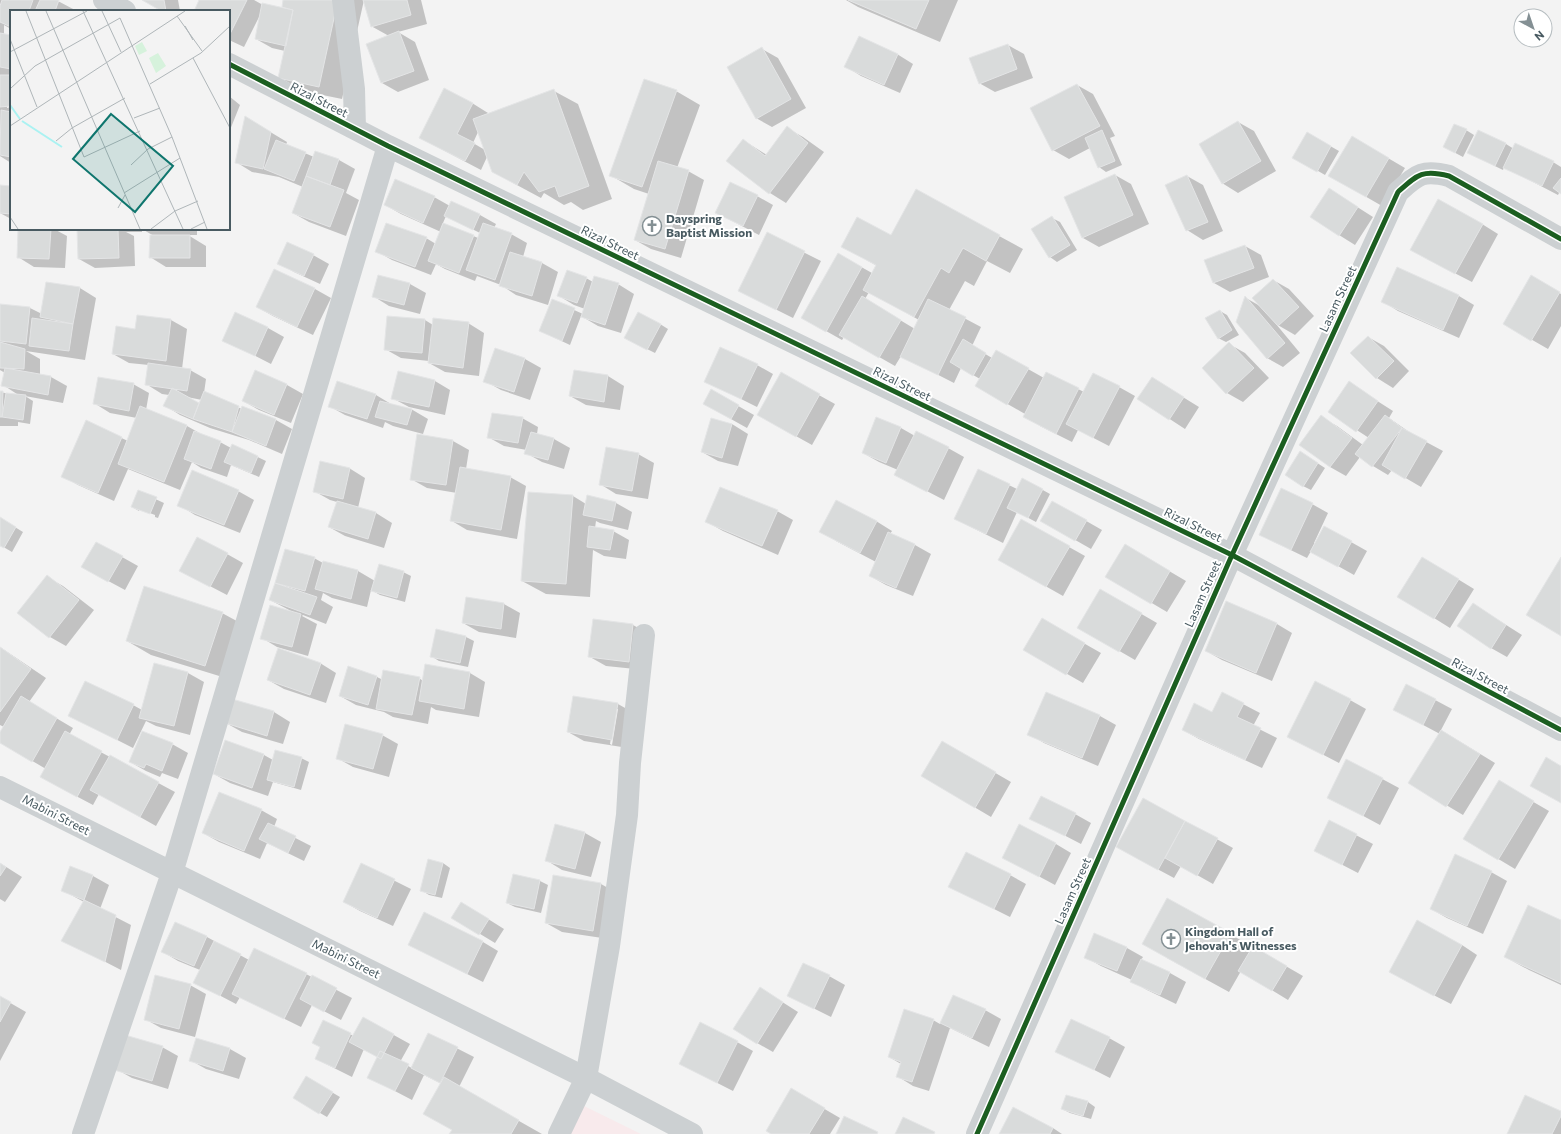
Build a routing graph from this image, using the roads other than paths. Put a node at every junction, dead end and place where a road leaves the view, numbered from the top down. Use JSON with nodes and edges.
{"nodes":[{"id":1,"x":104,"y":0,"type":"edge"},
{"id":2,"x":343,"y":0,"type":"edge"},
{"id":3,"x":123,"y":10,"type":"edge"},
{"id":4,"x":230,"y":65,"type":"edge"},
{"id":5,"x":355,"y":129,"type":"junction"},
{"id":6,"x":388,"y":146,"type":"junction"},
{"id":7,"x":1561,"y":238,"type":"edge"},
{"id":8,"x":1232,"y":555,"type":"junction"},
{"id":9,"x":644,"y":635,"type":"dead end"},
{"id":10,"x":1561,"y":730,"type":"edge"},
{"id":11,"x":0,"y":787,"type":"edge"},
{"id":12,"x":172,"y":873,"type":"junction"},
{"id":13,"x":586,"y":1078,"type":"junction"},
{"id":14,"x":83,"y":1134,"type":"edge"},
{"id":15,"x":559,"y":1134,"type":"edge"},
{"id":16,"x":692,"y":1134,"type":"edge"},
{"id":17,"x":977,"y":1134,"type":"edge"}],
"edges":[{"from":1,"to":3,"type":"street"},
{"from":2,"to":5,"type":"street"},
{"from":4,"to":5,"type":"street","name":"Rizal Street"},
{"from":5,"to":6,"type":"street","name":"Rizal Street"},
{"from":6,"to":8,"type":"street","name":"Rizal Street"},
{"from":6,"to":12,"type":"street"},
{"from":7,"to":8,"type":"street","name":"Lasam Street"},
{"from":8,"to":10,"type":"street","name":"Rizal Street"},
{"from":8,"to":17,"type":"street","name":"Lasam Street"},
{"from":9,"to":13,"type":"street"},
{"from":11,"to":12,"type":"street","name":"Mabini Street"},
{"from":12,"to":13,"type":"street","name":"Mabini Street"},
{"from":12,"to":14,"type":"street"},
{"from":13,"to":15,"type":"street"},
{"from":13,"to":16,"type":"street","name":"Mabini Street"}]}
